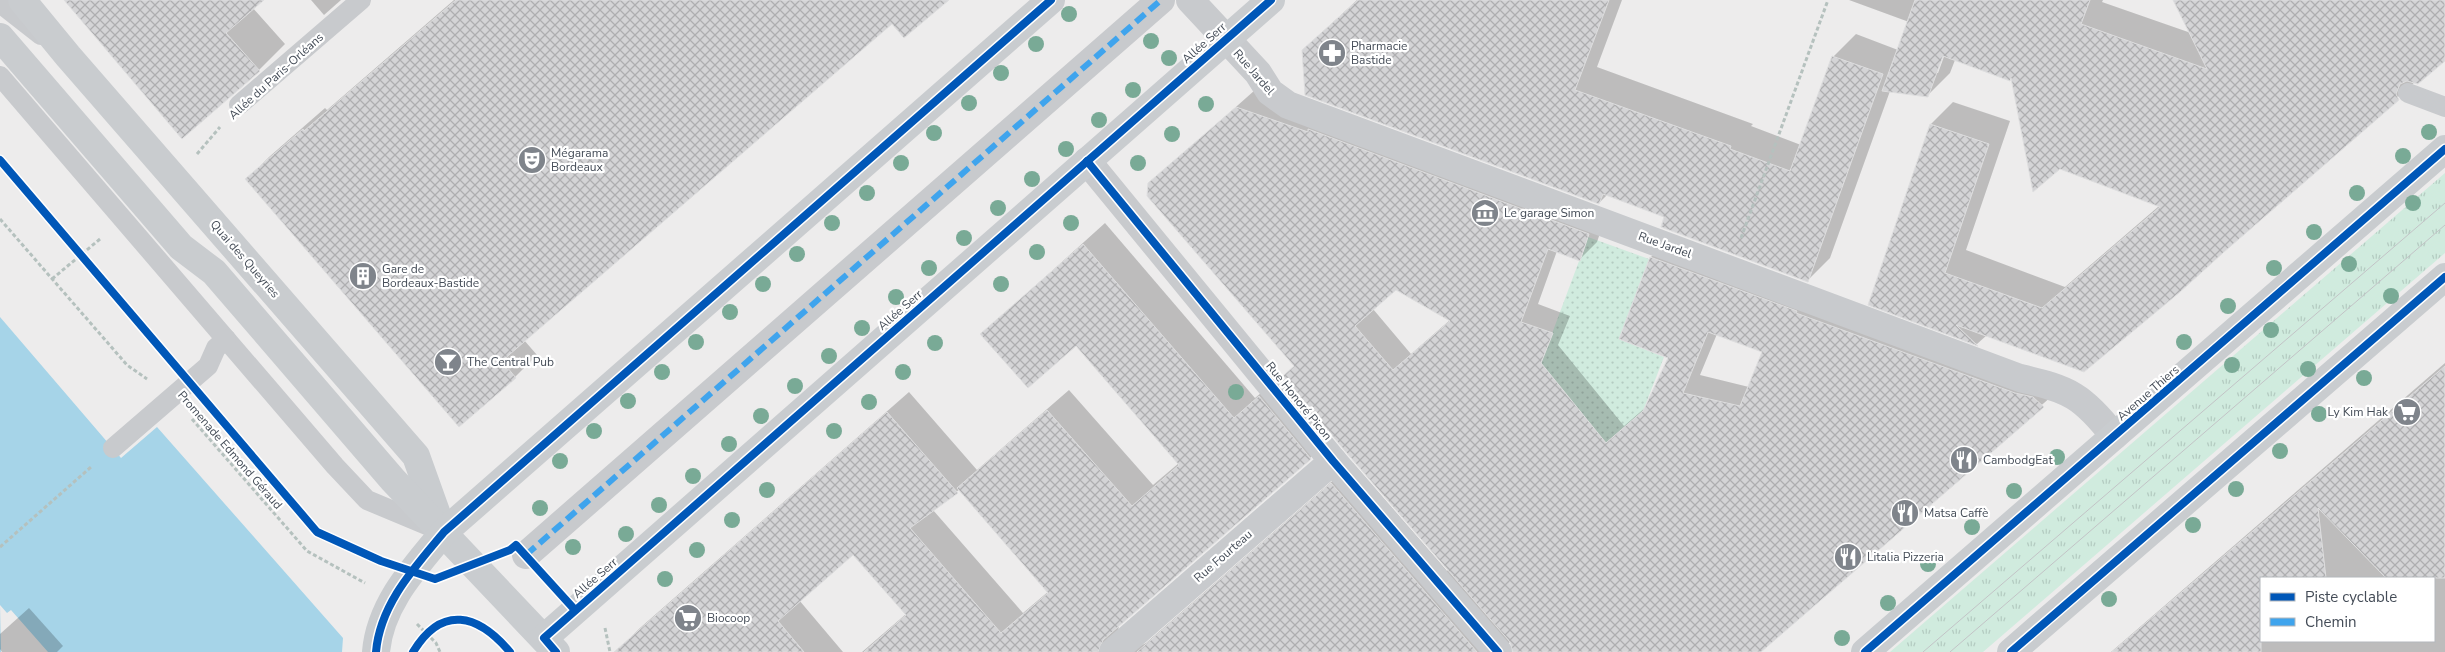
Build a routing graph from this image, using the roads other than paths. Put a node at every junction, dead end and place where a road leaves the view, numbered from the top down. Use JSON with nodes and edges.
{"nodes":[{"id":1,"x":22,"y":0,"type":"edge"},
{"id":2,"x":361,"y":0,"type":"edge"},
{"id":3,"x":1051,"y":0,"type":"edge"},
{"id":4,"x":1161,"y":0,"type":"edge"},
{"id":5,"x":1190,"y":0,"type":"edge"},
{"id":6,"x":1271,"y":0,"type":"edge"},
{"id":7,"x":0,"y":3,"type":"edge"},
{"id":8,"x":0,"y":37,"type":"edge"},
{"id":9,"x":1225,"y":38,"type":"junction"},
{"id":10,"x":68,"y":56,"type":"junction"},
{"id":11,"x":0,"y":76,"type":"edge"},
{"id":12,"x":2408,"y":93,"type":"dead end"},
{"id":13,"x":239,"y":105,"type":"road end"},
{"id":14,"x":2445,"y":107,"type":"edge"},
{"id":15,"x":2445,"y":149,"type":"edge"},
{"id":16,"x":1087,"y":161,"type":"junction"},
{"id":17,"x":2445,"y":277,"type":"edge"},
{"id":18,"x":226,"y":339,"type":"junction"},
{"id":19,"x":2114,"y":436,"type":"junction"},
{"id":20,"x":113,"y":448,"type":"road end"},
{"id":21,"x":1333,"y":461,"type":"junction"},
{"id":22,"x":444,"y":532,"type":"junction"},
{"id":23,"x":526,"y":555,"type":"dead end"},
{"id":24,"x":550,"y":645,"type":"edge"},
{"id":25,"x":2016,"y":650,"type":"edge"},
{"id":26,"x":376,"y":652,"type":"edge"},
{"id":27,"x":1113,"y":652,"type":"edge"},
{"id":28,"x":1498,"y":652,"type":"edge"},
{"id":29,"x":1865,"y":652,"type":"edge"}],
"edges":[{"from":1,"to":10,"type":"street","name":"Quai des Queyries"},
{"from":2,"to":13,"type":"lane","name":"Allée du Paris-Orléans"},
{"from":3,"to":22,"type":"street"},
{"from":4,"to":23,"type":"street"},
{"from":5,"to":9,"type":"street","name":"Allée Serr"},
{"from":6,"to":9,"type":"street","name":"Allée Serr"},
{"from":7,"to":10,"type":"lane"},
{"from":8,"to":22,"type":"street","name":"Quai des Queyries"},
{"from":9,"to":16,"type":"street","name":"Allée Serr"},
{"from":9,"to":19,"type":"street","name":"Rue Jardel"},
{"from":10,"to":22,"type":"street","name":"Quai des Queyries"},
{"from":11,"to":18,"type":"lane"},
{"from":12,"to":14,"type":"lane"},
{"from":15,"to":19,"type":"street","name":"Avenue Thiers"},
{"from":16,"to":21,"type":"street","name":"Rue Honoré Picon"},
{"from":16,"to":24,"type":"street","name":"Allée Serr"},
{"from":17,"to":25,"type":"street"},
{"from":18,"to":20,"type":"lane"},
{"from":18,"to":22,"type":"lane"},
{"from":19,"to":29,"type":"street","name":"Avenue Thiers"},
{"from":21,"to":27,"type":"street","name":"Rue Fourteau"},
{"from":21,"to":28,"type":"street","name":"Rue Honoré Picon"},
{"from":22,"to":24,"type":"street","name":"Quai des Queyries"},
{"from":22,"to":26,"type":"street"}]}
